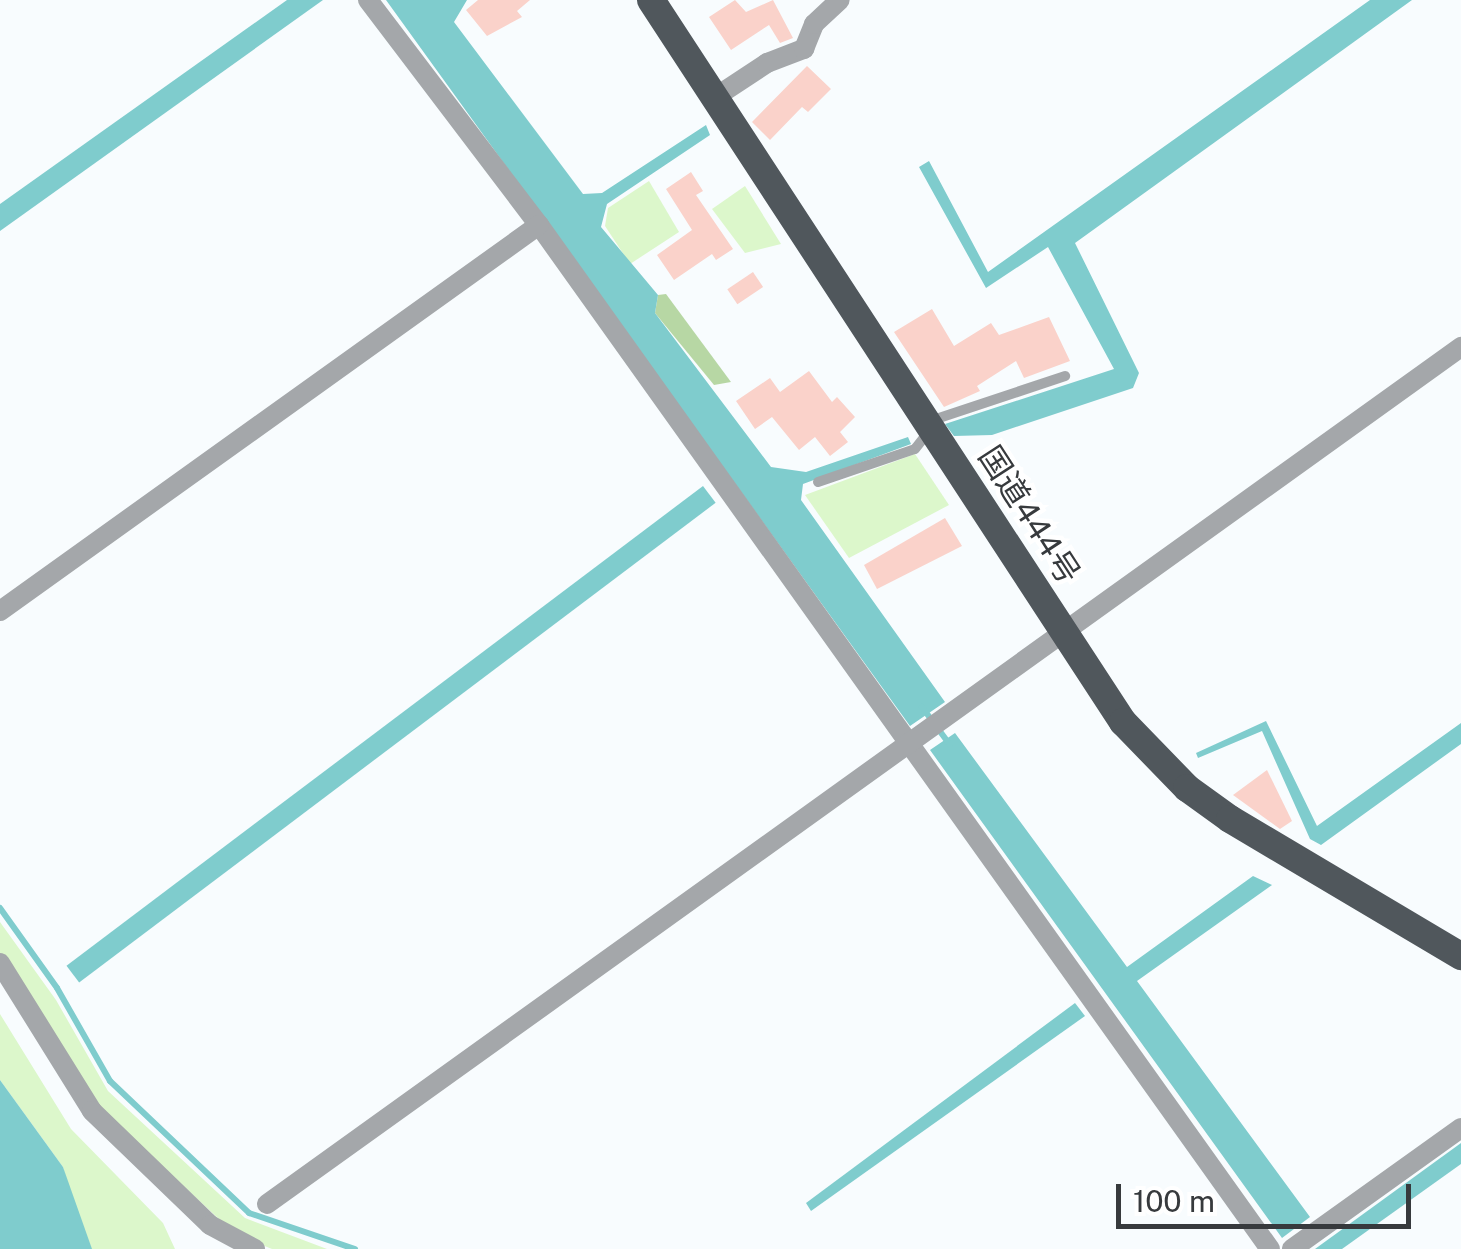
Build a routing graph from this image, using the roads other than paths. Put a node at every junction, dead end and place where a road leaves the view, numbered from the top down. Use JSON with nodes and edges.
{"nodes":[{"id":1,"x":368,"y":0,"type":"edge"},
{"id":2,"x":651,"y":0,"type":"edge"},
{"id":3,"x":840,"y":0,"type":"edge"},
{"id":4,"x":714,"y":98,"type":"junction"},
{"id":5,"x":539,"y":224,"type":"junction"},
{"id":6,"x":1461,"y":347,"type":"edge"},
{"id":7,"x":1065,"y":376,"type":"dead end"},
{"id":8,"x":931,"y":431,"type":"junction"},
{"id":9,"x":818,"y":482,"type":"dead end"},
{"id":10,"x":0,"y":611,"type":"edge"},
{"id":11,"x":1063,"y":632,"type":"junction"},
{"id":12,"x":908,"y":745,"type":"junction"},
{"id":13,"x":1461,"y":956,"type":"edge"},
{"id":14,"x":0,"y":963,"type":"edge"},
{"id":15,"x":1461,"y":1128,"type":"edge"},
{"id":16,"x":267,"y":1204,"type":"dead end"},
{"id":17,"x":1300,"y":1243,"type":"edge"},
{"id":18,"x":254,"y":1249,"type":"edge"},
{"id":19,"x":1270,"y":1249,"type":"edge"}],
"edges":[{"from":1,"to":5,"type":"street"},
{"from":2,"to":4,"type":"highway","name":"国道444号"},
{"from":3,"to":4,"type":"street"},
{"from":4,"to":8,"type":"highway","name":"国道444号"},
{"from":5,"to":10,"type":"street"},
{"from":5,"to":12,"type":"street"},
{"from":6,"to":11,"type":"street"},
{"from":7,"to":8,"type":"lane"},
{"from":8,"to":9,"type":"lane"},
{"from":8,"to":11,"type":"highway","name":"国道444号"},
{"from":11,"to":12,"type":"street"},
{"from":11,"to":13,"type":"highway","name":"国道444号"},
{"from":12,"to":16,"type":"street"},
{"from":12,"to":19,"type":"street"},
{"from":14,"to":18,"type":"street"},
{"from":15,"to":17,"type":"street"}]}
